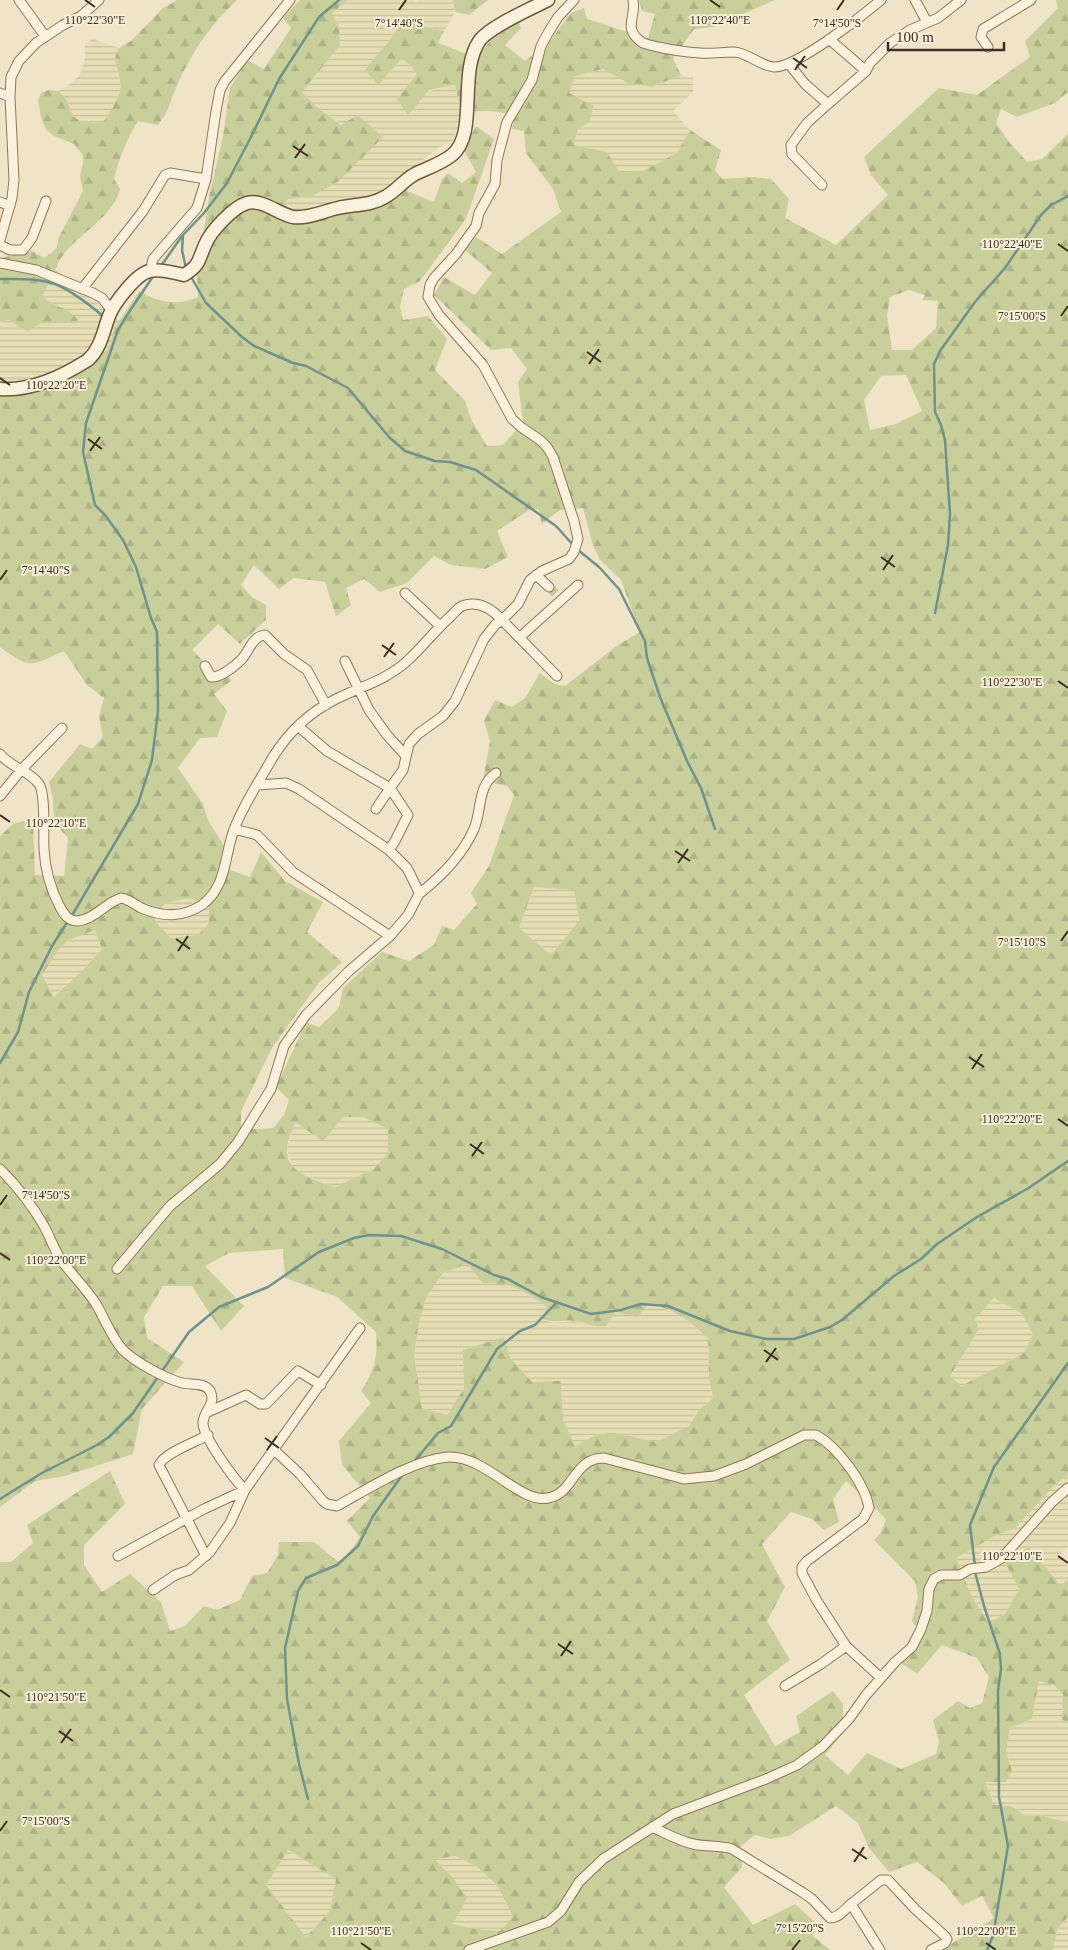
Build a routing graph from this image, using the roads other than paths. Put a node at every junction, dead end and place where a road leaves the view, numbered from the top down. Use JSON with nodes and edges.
{"nodes":[{"id":1,"x":19,"y":0,"type":"edge"},
{"id":2,"x":99,"y":0,"type":"edge"},
{"id":3,"x":290,"y":0,"type":"edge"},
{"id":4,"x":548,"y":0,"type":"edge"},
{"id":5,"x":574,"y":0,"type":"edge"},
{"id":6,"x":634,"y":0,"type":"edge"},
{"id":7,"x":880,"y":0,"type":"edge"},
{"id":8,"x":915,"y":0,"type":"edge"},
{"id":9,"x":961,"y":0,"type":"edge"},
{"id":10,"x":1031,"y":0,"type":"edge"},
{"id":11,"x":927,"y":22,"type":"junction"},
{"id":12,"x":45,"y":36,"type":"junction"},
{"id":13,"x":829,"y":39,"type":"junction"},
{"id":14,"x":988,"y":47,"type":"dead end"},
{"id":15,"x":789,"y":64,"type":"junction"},
{"id":16,"x":866,"y":71,"type":"junction"},
{"id":17,"x":0,"y":93,"type":"edge"},
{"id":18,"x":10,"y":97,"type":"junction"},
{"id":19,"x":828,"y":104,"type":"junction"},
{"id":20,"x":206,"y":179,"type":"junction"},
{"id":21,"x":822,"y":185,"type":"dead end"},
{"id":22,"x":46,"y":201,"type":"dead end"},
{"id":23,"x":0,"y":202,"type":"edge"},
{"id":24,"x":10,"y":206,"type":"junction"},
{"id":25,"x":0,"y":240,"type":"edge"},
{"id":26,"x":0,"y":245,"type":"edge"},
{"id":27,"x":0,"y":262,"type":"edge"},
{"id":28,"x":150,"y":270,"type":"junction"},
{"id":29,"x":82,"y":289,"type":"junction"},
{"id":30,"x":109,"y":317,"type":"junction"},
{"id":31,"x":0,"y":388,"type":"edge"},
{"id":32,"x":536,"y":575,"type":"junction"},
{"id":33,"x":578,"y":586,"type":"dead end"},
{"id":34,"x":549,"y":587,"type":"tunnel mouth"},
{"id":35,"x":405,"y":594,"type":"dead end"},
{"id":36,"x":502,"y":620,"type":"junction"},
{"id":37,"x":440,"y":626,"type":"junction"},
{"id":38,"x":520,"y":637,"type":"junction"},
{"id":39,"x":345,"y":661,"type":"dead end"},
{"id":40,"x":205,"y":666,"type":"dead end"},
{"id":41,"x":557,"y":676,"type":"dead end"},
{"id":42,"x":360,"y":689,"type":"junction"},
{"id":43,"x":326,"y":705,"type":"junction"},
{"id":44,"x":298,"y":726,"type":"junction"},
{"id":45,"x":62,"y":728,"type":"dead end"},
{"id":46,"x":0,"y":754,"type":"edge"},
{"id":47,"x":406,"y":756,"type":"junction"},
{"id":48,"x":21,"y":770,"type":"junction"},
{"id":49,"x":496,"y":773,"type":"dead end"},
{"id":50,"x":258,"y":785,"type":"junction"},
{"id":51,"x":390,"y":788,"type":"junction"},
{"id":52,"x":0,"y":796,"type":"edge"},
{"id":53,"x":376,"y":809,"type":"dead end"},
{"id":54,"x":234,"y":829,"type":"junction"},
{"id":55,"x":389,"y":850,"type":"junction"},
{"id":56,"x":419,"y":894,"type":"junction"},
{"id":57,"x":390,"y":936,"type":"junction"},
{"id":58,"x":0,"y":1169,"type":"edge"},
{"id":59,"x":117,"y":1269,"type":"dead end"},
{"id":60,"x":360,"y":1328,"type":"dead end"},
{"id":61,"x":321,"y":1385,"type":"junction"},
{"id":62,"x":208,"y":1412,"type":"junction"},
{"id":63,"x":208,"y":1436,"type":"junction"},
{"id":64,"x":273,"y":1449,"type":"junction"},
{"id":65,"x":1068,"y":1488,"type":"edge"},
{"id":66,"x":245,"y":1490,"type":"junction"},
{"id":67,"x":188,"y":1520,"type":"junction"},
{"id":68,"x":118,"y":1556,"type":"dead end"},
{"id":69,"x":206,"y":1556,"type":"junction"},
{"id":70,"x":153,"y":1590,"type":"dead end"},
{"id":71,"x":846,"y":1646,"type":"junction"},
{"id":72,"x":881,"y":1678,"type":"junction"},
{"id":73,"x":786,"y":1686,"type":"dead end"},
{"id":74,"x":652,"y":1826,"type":"junction"},
{"id":75,"x":851,"y":1904,"type":"junction"},
{"id":76,"x":469,"y":1950,"type":"edge"},
{"id":77,"x":880,"y":1950,"type":"edge"},
{"id":78,"x":931,"y":1950,"type":"edge"}],
"edges":[{"from":1,"to":12,"type":"street"},
{"from":2,"to":12,"type":"street"},
{"from":3,"to":20,"type":"street"},
{"from":4,"to":28,"type":"street"},
{"from":5,"to":32,"type":"street"},
{"from":6,"to":15,"type":"street"},
{"from":7,"to":13,"type":"street"},
{"from":8,"to":11,"type":"street"},
{"from":9,"to":11,"type":"street"},
{"from":10,"to":14,"type":"street"},
{"from":11,"to":16,"type":"street"},
{"from":12,"to":18,"type":"street"},
{"from":13,"to":15,"type":"street"},
{"from":13,"to":16,"type":"street"},
{"from":15,"to":19,"type":"street"},
{"from":16,"to":19,"type":"street"},
{"from":17,"to":18,"type":"street"},
{"from":18,"to":24,"type":"street"},
{"from":19,"to":21,"type":"street"},
{"from":20,"to":28,"type":"street"},
{"from":20,"to":29,"type":"street"},
{"from":22,"to":26,"type":"street"},
{"from":23,"to":24,"type":"street"},
{"from":24,"to":25,"type":"street"},
{"from":27,"to":29,"type":"street"},
{"from":28,"to":30,"type":"street"},
{"from":29,"to":30,"type":"street"},
{"from":30,"to":31,"type":"street"},
{"from":32,"to":34,"type":"street"},
{"from":32,"to":36,"type":"street"},
{"from":33,"to":38,"type":"street"},
{"from":35,"to":37,"type":"street"},
{"from":36,"to":37,"type":"street"},
{"from":36,"to":38,"type":"street"},
{"from":36,"to":47,"type":"street"},
{"from":37,"to":42,"type":"street"},
{"from":38,"to":41,"type":"street"},
{"from":39,"to":42,"type":"street"},
{"from":40,"to":43,"type":"street"},
{"from":42,"to":43,"type":"street"},
{"from":42,"to":47,"type":"street"},
{"from":43,"to":44,"type":"street"},
{"from":44,"to":50,"type":"street"},
{"from":44,"to":51,"type":"street"},
{"from":45,"to":48,"type":"street"},
{"from":46,"to":48,"type":"street"},
{"from":47,"to":51,"type":"street"},
{"from":48,"to":52,"type":"street"},
{"from":48,"to":54,"type":"street"},
{"from":49,"to":56,"type":"street"},
{"from":50,"to":54,"type":"street"},
{"from":50,"to":55,"type":"street"},
{"from":51,"to":53,"type":"street"},
{"from":51,"to":55,"type":"street"},
{"from":54,"to":57,"type":"street"},
{"from":55,"to":56,"type":"street"},
{"from":56,"to":57,"type":"street"},
{"from":57,"to":59,"type":"street"},
{"from":58,"to":62,"type":"street"},
{"from":60,"to":61,"type":"street"},
{"from":61,"to":62,"type":"street"},
{"from":61,"to":64,"type":"street"},
{"from":62,"to":63,"type":"street"},
{"from":63,"to":66,"type":"street"},
{"from":63,"to":67,"type":"street"},
{"from":64,"to":66,"type":"street"},
{"from":64,"to":71,"type":"street"},
{"from":65,"to":72,"type":"street"},
{"from":66,"to":67,"type":"street"},
{"from":66,"to":69,"type":"street"},
{"from":67,"to":68,"type":"street"},
{"from":67,"to":69,"type":"street"},
{"from":69,"to":70,"type":"street"},
{"from":71,"to":72,"type":"street"},
{"from":71,"to":73,"type":"street"},
{"from":72,"to":74,"type":"street"},
{"from":74,"to":75,"type":"street"},
{"from":74,"to":76,"type":"street"},
{"from":75,"to":77,"type":"street"},
{"from":75,"to":78,"type":"street"}]}
